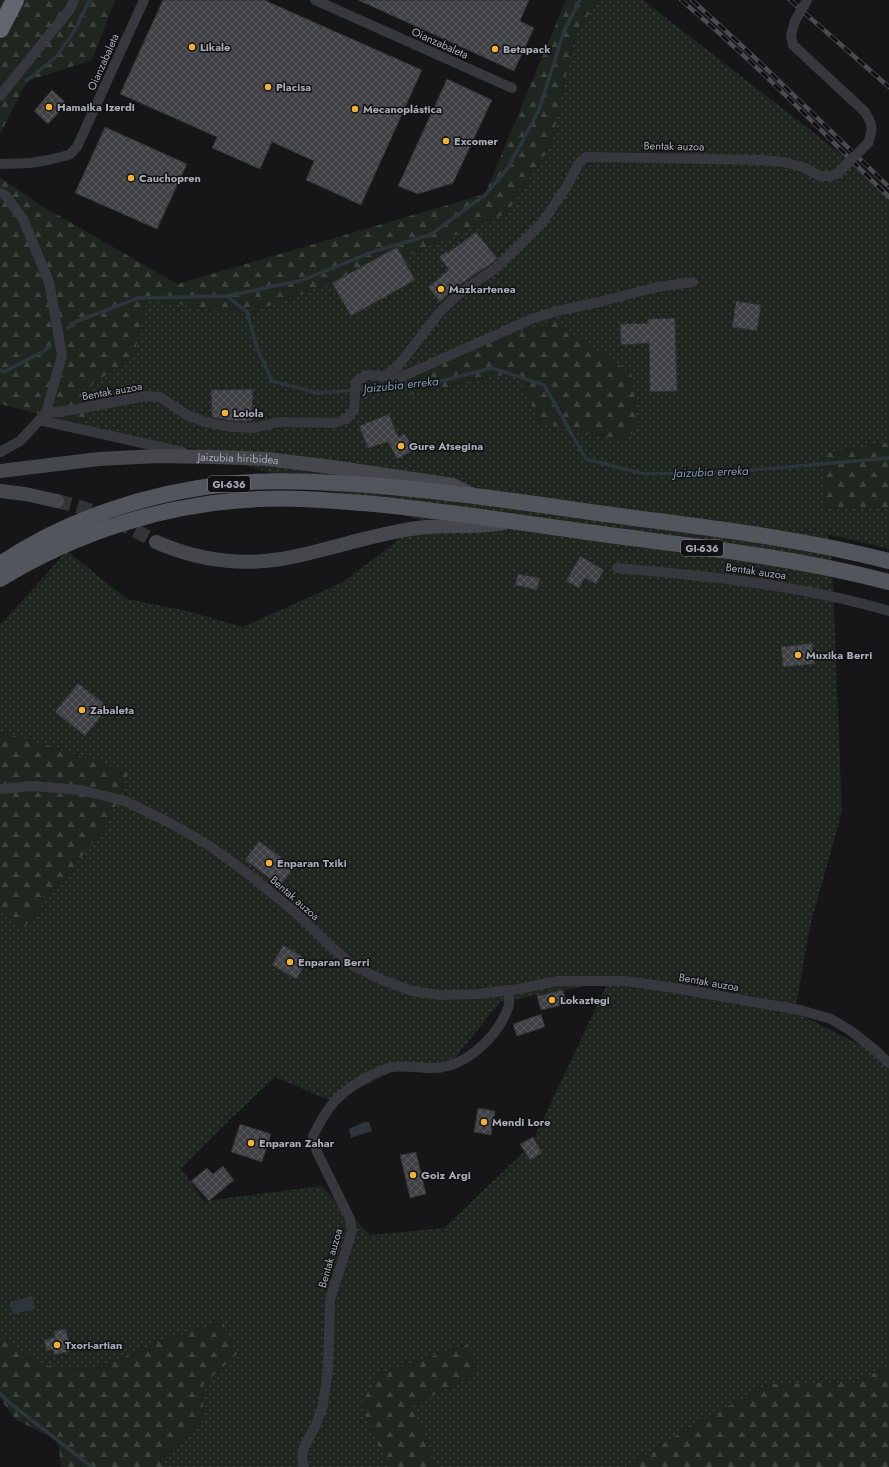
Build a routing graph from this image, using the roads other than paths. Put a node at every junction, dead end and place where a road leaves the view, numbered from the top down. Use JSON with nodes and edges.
{"nodes":[{"id":1,"x":7,"y":0,"type":"edge"},
{"id":2,"x":15,"y":0,"type":"edge"},
{"id":3,"x":74,"y":0,"type":"edge"},
{"id":4,"x":144,"y":0,"type":"edge"},
{"id":5,"x":315,"y":0,"type":"edge"},
{"id":6,"x":807,"y":0,"type":"edge"},
{"id":7,"x":0,"y":10,"type":"edge"},
{"id":8,"x":0,"y":29,"type":"edge"},
{"id":9,"x":512,"y":88,"type":"dead end"},
{"id":10,"x":0,"y":96,"type":"edge"},
{"id":11,"x":0,"y":164,"type":"edge"},
{"id":12,"x":0,"y":193,"type":"edge"},
{"id":13,"x":693,"y":282,"type":"dead end"},
{"id":14,"x":382,"y":377,"type":"junction"},
{"id":15,"x":42,"y":417,"type":"junction"},
{"id":16,"x":0,"y":452,"type":"edge"},
{"id":17,"x":202,"y":456,"type":"junction"},
{"id":18,"x":0,"y":471,"type":"edge"},
{"id":19,"x":0,"y":491,"type":"edge"},
{"id":20,"x":473,"y":495,"type":"junction"},
{"id":21,"x":58,"y":502,"type":"tunnel mouth"},
{"id":22,"x":514,"y":522,"type":"junction"},
{"id":23,"x":156,"y":542,"type":"tunnel mouth"},
{"id":24,"x":889,"y":561,"type":"edge"},
{"id":25,"x":0,"y":564,"type":"edge"},
{"id":26,"x":617,"y":568,"type":"dead end"},
{"id":27,"x":0,"y":579,"type":"edge"},
{"id":28,"x":889,"y":582,"type":"edge"},
{"id":29,"x":889,"y":611,"type":"edge"},
{"id":30,"x":0,"y":789,"type":"edge"},
{"id":31,"x":508,"y":990,"type":"junction"},
{"id":32,"x":889,"y":1063,"type":"edge"},
{"id":33,"x":304,"y":1467,"type":"edge"}],
"edges":[{"from":1,"to":7,"type":"highway"},
{"from":2,"to":8,"type":"highway"},
{"from":3,"to":10,"type":"street"},
{"from":4,"to":11,"type":"street","name":"Oianzabaleta"},
{"from":5,"to":9,"type":"street","name":"Oianzabaleta"},
{"from":6,"to":14,"type":"street","name":"Bentak auzoa","bridge":true},
{"from":12,"to":15,"type":"street"},
{"from":13,"to":14,"type":"street","name":"Bentak auzoa"},
{"from":14,"to":15,"type":"street","name":"Bentak auzoa"},
{"from":15,"to":16,"type":"street"},
{"from":15,"to":17,"type":"street"},
{"from":17,"to":18,"type":"main road","name":"Jaizubia hiribidea"},
{"from":17,"to":20,"type":"main road","name":"Jaizubia hiribidea"},
{"from":19,"to":21,"type":"main road"},
{"from":20,"to":24,"type":"main road","number":"GI-636"},
{"from":20,"to":25,"type":"main road","number":"GI-636"},
{"from":22,"to":23,"type":"main road"},
{"from":22,"to":27,"type":"main road","number":"GI-636"},
{"from":22,"to":28,"type":"main road","number":"GI-636"},
{"from":26,"to":29,"type":"street","name":"Bentak auzoa"},
{"from":30,"to":31,"type":"street","name":"Bentak auzoa"},
{"from":31,"to":32,"type":"street","name":"Bentak auzoa"},
{"from":31,"to":33,"type":"street","name":"Bentak auzoa"}]}
